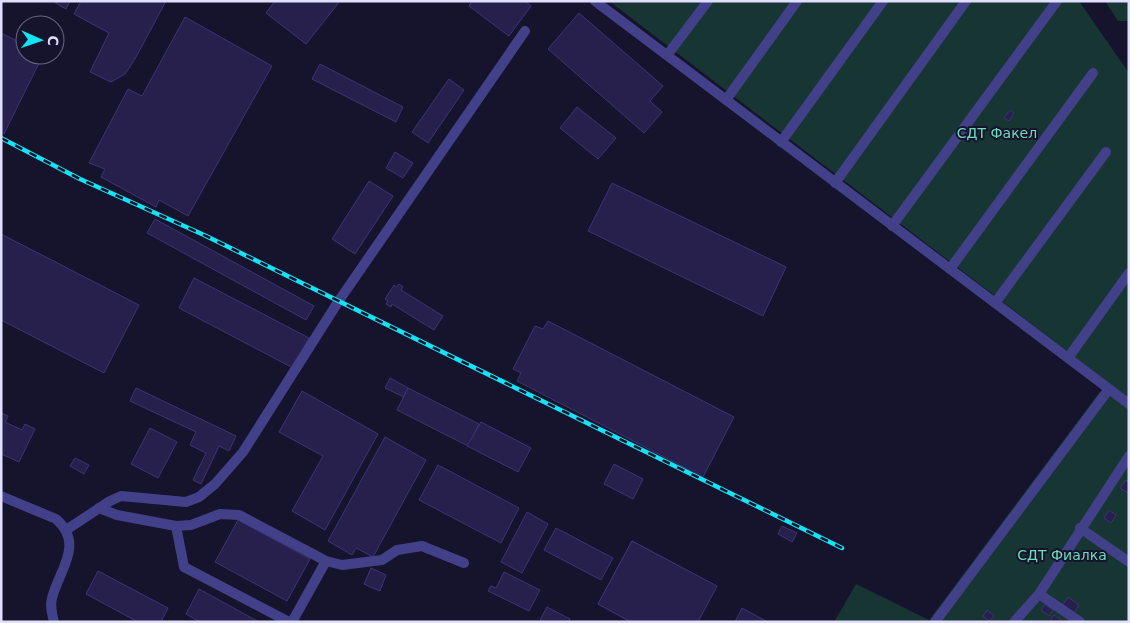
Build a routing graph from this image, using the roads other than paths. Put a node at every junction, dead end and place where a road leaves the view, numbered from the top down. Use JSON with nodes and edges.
{"nodes":[{"id":1,"x":595,"y":1,"type":"edge"},
{"id":2,"x":708,"y":1,"type":"edge"},
{"id":3,"x":797,"y":1,"type":"edge"},
{"id":4,"x":883,"y":1,"type":"edge"},
{"id":5,"x":966,"y":1,"type":"edge"},
{"id":6,"x":1057,"y":1,"type":"edge"},
{"id":7,"x":525,"y":31,"type":"dead end"},
{"id":8,"x":668,"y":54,"type":"junction"},
{"id":9,"x":1093,"y":73,"type":"dead end"},
{"id":10,"x":726,"y":100,"type":"junction"},
{"id":11,"x":781,"y":142,"type":"junction"},
{"id":12,"x":1106,"y":152,"type":"dead end"},
{"id":13,"x":835,"y":183,"type":"junction"},
{"id":14,"x":892,"y":226,"type":"junction"},
{"id":15,"x":950,"y":269,"type":"junction"},
{"id":16,"x":1129,"y":273,"type":"edge"},
{"id":17,"x":995,"y":303,"type":"junction"},
{"id":18,"x":1068,"y":358,"type":"junction"},
{"id":19,"x":1109,"y":389,"type":"junction"},
{"id":20,"x":1129,"y":404,"type":"edge"},
{"id":21,"x":1129,"y":456,"type":"edge"},
{"id":22,"x":1126,"y":468,"type":"edge"},
{"id":23,"x":1,"y":496,"type":"edge"},
{"id":24,"x":99,"y":508,"type":"junction"},
{"id":25,"x":176,"y":526,"type":"junction"},
{"id":26,"x":1080,"y":528,"type":"junction"},
{"id":27,"x":66,"y":530,"type":"junction"},
{"id":28,"x":326,"y":561,"type":"junction"},
{"id":29,"x":1129,"y":562,"type":"edge"},
{"id":30,"x":464,"y":563,"type":"dead end"},
{"id":31,"x":1039,"y":594,"type":"junction"},
{"id":32,"x":54,"y":622,"type":"edge"},
{"id":33,"x":291,"y":622,"type":"edge"},
{"id":34,"x":934,"y":622,"type":"edge"},
{"id":35,"x":1014,"y":622,"type":"edge"},
{"id":36,"x":1080,"y":622,"type":"edge"}],
"edges":[{"from":1,"to":8,"type":"street"},
{"from":2,"to":8,"type":"street"},
{"from":3,"to":10,"type":"street"},
{"from":4,"to":11,"type":"street"},
{"from":5,"to":13,"type":"street"},
{"from":6,"to":14,"type":"street"},
{"from":7,"to":24,"type":"street"},
{"from":8,"to":10,"type":"street"},
{"from":9,"to":15,"type":"street"},
{"from":10,"to":11,"type":"street"},
{"from":11,"to":13,"type":"street"},
{"from":12,"to":17,"type":"street"},
{"from":13,"to":14,"type":"street"},
{"from":14,"to":15,"type":"street"},
{"from":15,"to":17,"type":"street"},
{"from":16,"to":18,"type":"street"},
{"from":17,"to":18,"type":"street"},
{"from":18,"to":19,"type":"street"},
{"from":19,"to":20,"type":"street"},
{"from":19,"to":34,"type":"street"},
{"from":21,"to":22,"type":"street"},
{"from":22,"to":26,"type":"street"},
{"from":23,"to":27,"type":"street"},
{"from":24,"to":25,"type":"street"},
{"from":24,"to":27,"type":"street"},
{"from":25,"to":28,"type":"street"},
{"from":25,"to":33,"type":"street"},
{"from":26,"to":29,"type":"street"},
{"from":26,"to":31,"type":"street"},
{"from":27,"to":32,"type":"street"},
{"from":28,"to":30,"type":"street"},
{"from":28,"to":33,"type":"street"},
{"from":31,"to":35,"type":"street"},
{"from":31,"to":36,"type":"street"}]}
